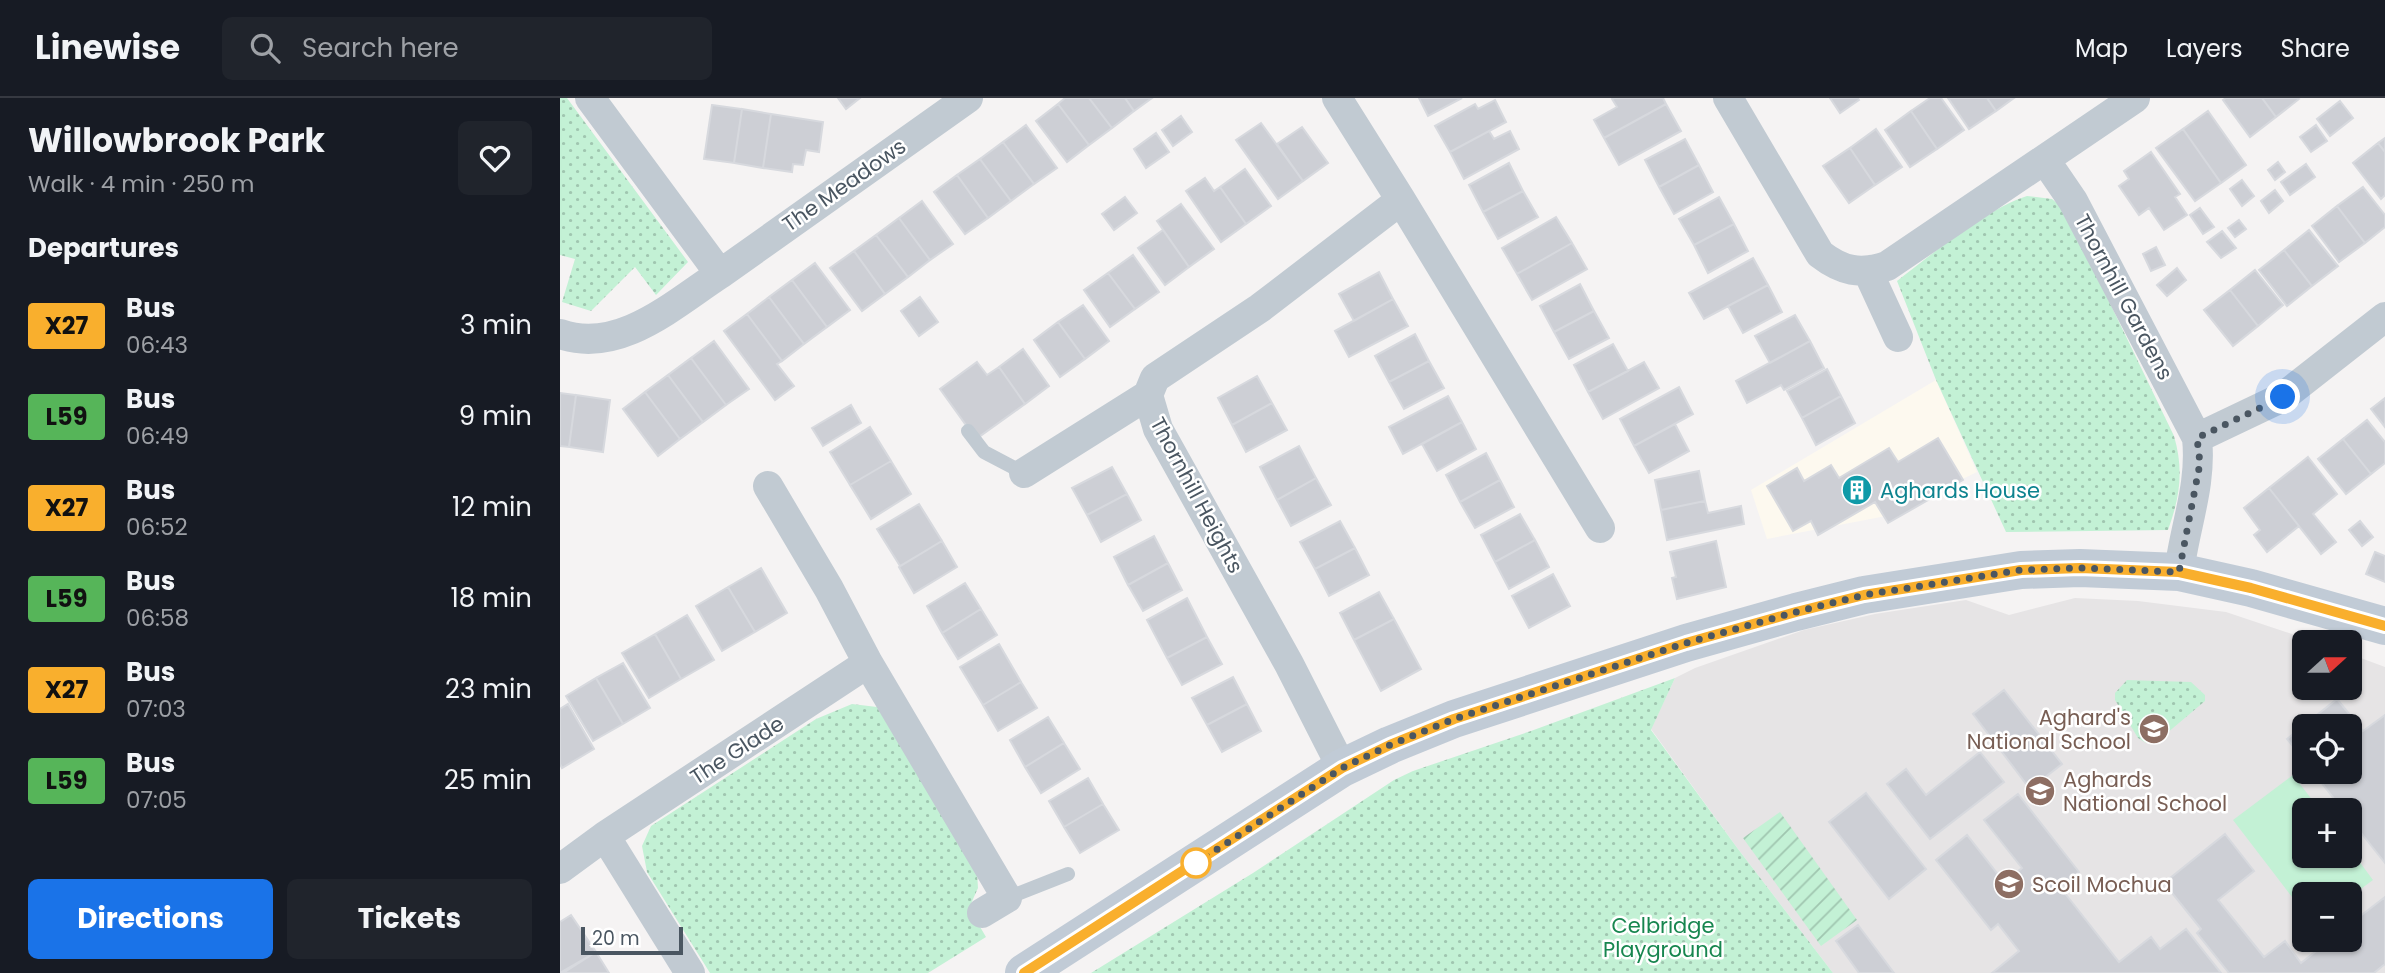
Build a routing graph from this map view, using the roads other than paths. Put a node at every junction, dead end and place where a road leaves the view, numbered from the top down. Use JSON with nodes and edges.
{"nodes":[{"id":1,"x":590,"y":98,"type":"edge"},
{"id":2,"x":968,"y":98,"type":"edge"},
{"id":3,"x":1337,"y":98,"type":"edge"},
{"id":4,"x":1728,"y":98,"type":"edge"},
{"id":5,"x":2135,"y":98,"type":"edge"},
{"id":6,"x":2045,"y":160,"type":"junction"},
{"id":7,"x":1401,"y":200,"type":"junction"},
{"id":8,"x":1868,"y":272,"type":"junction"},
{"id":9,"x":720,"y":274,"type":"junction"},
{"id":10,"x":2385,"y":317,"type":"edge"},
{"id":11,"x":560,"y":334,"type":"edge"},
{"id":12,"x":1898,"y":337,"type":"dead end"},
{"id":13,"x":1147,"y":395,"type":"junction"},
{"id":14,"x":968,"y":431,"type":"dead end"},
{"id":15,"x":2197,"y":438,"type":"junction"},
{"id":16,"x":1024,"y":473,"type":"joint"},
{"id":17,"x":768,"y":486,"type":"dead end"},
{"id":18,"x":1600,"y":528,"type":"dead end"},
{"id":19,"x":2179,"y":572,"type":"junction"},
{"id":20,"x":2385,"y":626,"type":"edge"},
{"id":21,"x":868,"y":663,"type":"junction"},
{"id":22,"x":1342,"y":768,"type":"junction"},
{"id":23,"x":605,"y":836,"type":"junction"},
{"id":24,"x":560,"y":869,"type":"edge"},
{"id":25,"x":1068,"y":874,"type":"dead end"},
{"id":26,"x":1007,"y":898,"type":"junction"},
{"id":27,"x":982,"y":914,"type":"dead end"},
{"id":28,"x":690,"y":973,"type":"edge"},
{"id":29,"x":1024,"y":973,"type":"edge"}],
"edges":[{"from":1,"to":9,"type":"street"},
{"from":2,"to":9,"type":"street","name":"The Meadows"},
{"from":3,"to":7,"type":"street"},
{"from":4,"to":8,"type":"street"},
{"from":5,"to":6,"type":"street"},
{"from":6,"to":8,"type":"street"},
{"from":6,"to":15,"type":"street","name":"Thornhill Gardens"},
{"from":7,"to":13,"type":"street","name":"Thornhill Heights"},
{"from":7,"to":18,"type":"street"},
{"from":8,"to":12,"type":"street"},
{"from":9,"to":11,"type":"street","name":"The Meadows"},
{"from":10,"to":15,"type":"street"},
{"from":13,"to":16,"type":"street"},
{"from":13,"to":22,"type":"street","name":"Thornhill Heights"},
{"from":14,"to":16,"type":"lane"},
{"from":15,"to":19,"type":"street","name":"Thornhill Gardens"},
{"from":17,"to":21,"type":"street"},
{"from":19,"to":20,"type":"street"},
{"from":19,"to":22,"type":"street"},
{"from":21,"to":23,"type":"street","name":"The Glade"},
{"from":21,"to":26,"type":"street"},
{"from":22,"to":29,"type":"street"},
{"from":23,"to":24,"type":"street","name":"The Glade"},
{"from":23,"to":28,"type":"street"},
{"from":25,"to":26,"type":"lane"},
{"from":26,"to":27,"type":"street"}]}
